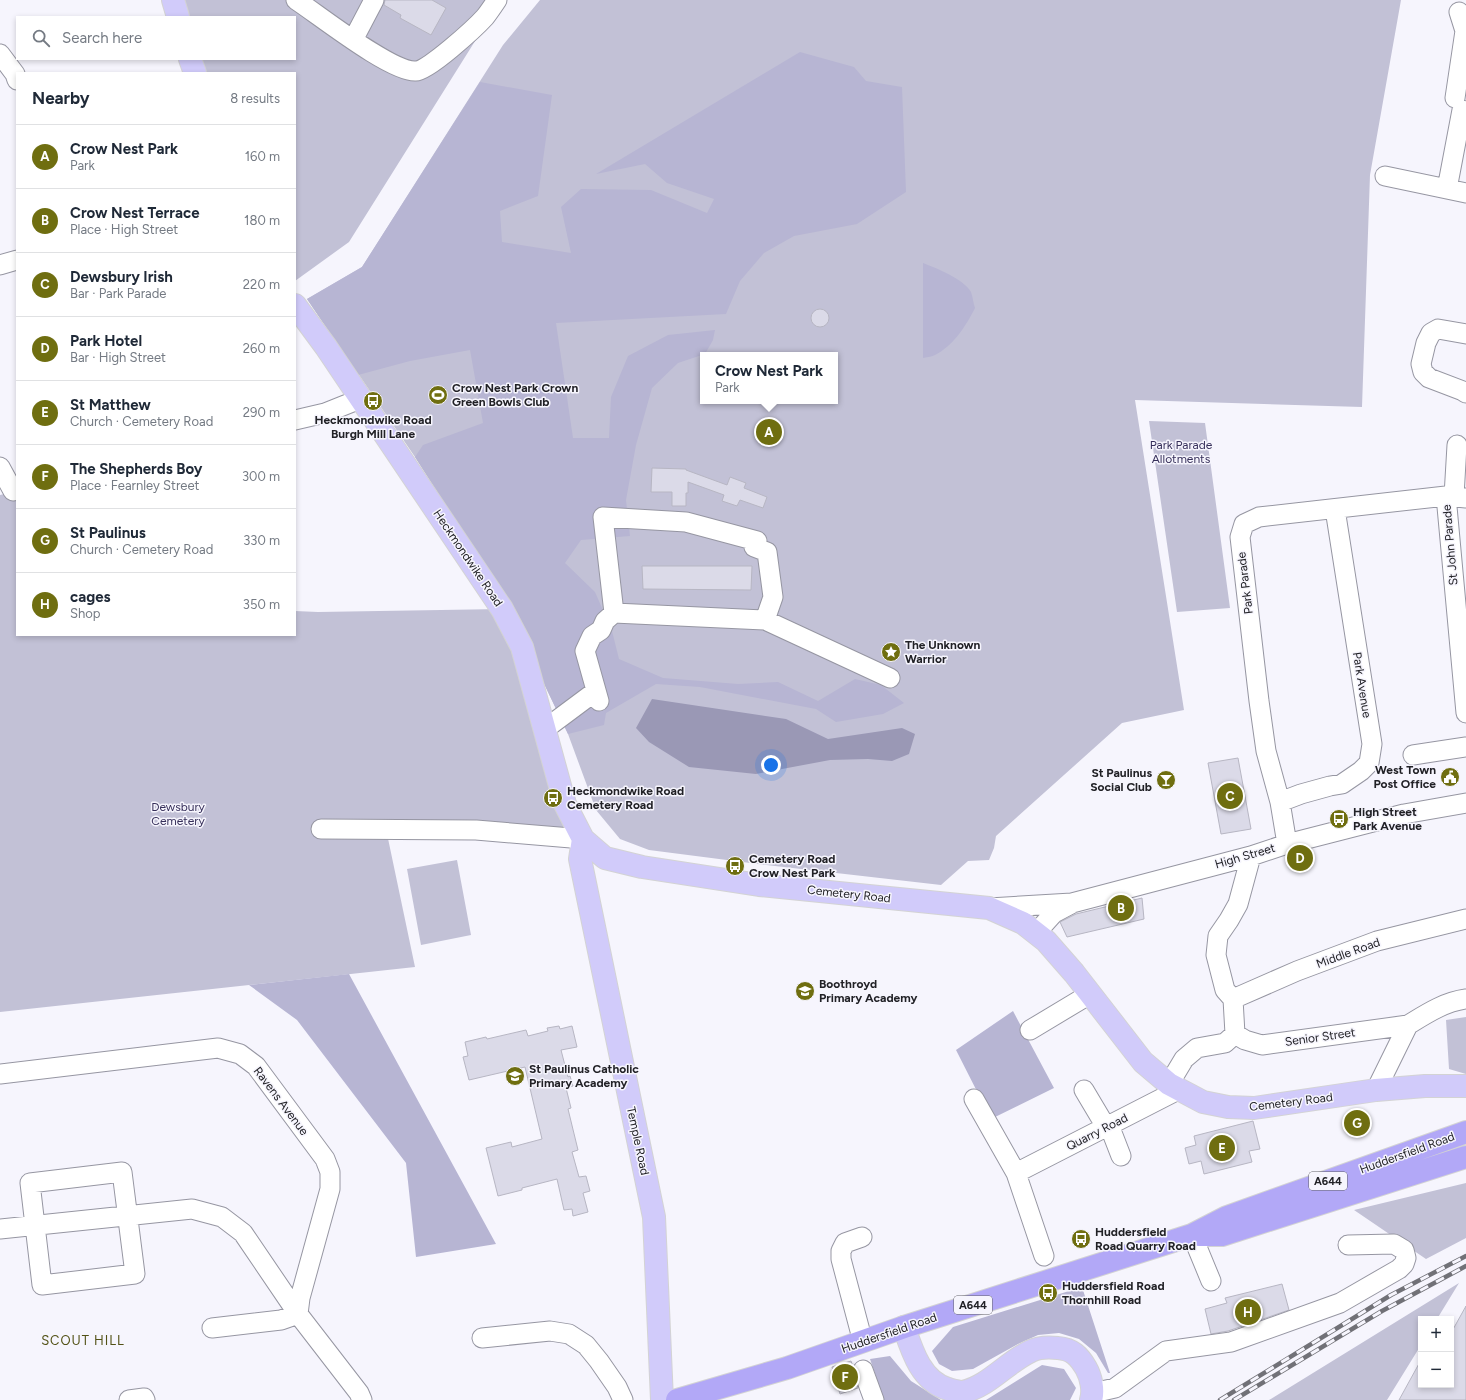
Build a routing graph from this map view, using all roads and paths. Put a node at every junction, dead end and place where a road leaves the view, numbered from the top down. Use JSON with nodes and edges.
{"nodes":[{"id":1,"x":173,"y":0,"type":"edge"},
{"id":2,"x":296,"y":0,"type":"edge"},
{"id":3,"x":374,"y":0,"type":"edge"},
{"id":4,"x":497,"y":0,"type":"edge"},
{"id":5,"x":320,"y":6,"type":"edge"},
{"id":6,"x":1459,"y":12,"type":"dead end"},
{"id":7,"x":178,"y":16,"type":"edge"},
{"id":8,"x":1465,"y":31,"type":"edge"},
{"id":9,"x":353,"y":40,"type":"junction"},
{"id":10,"x":0,"y":54,"type":"edge"},
{"id":11,"x":190,"y":60,"type":"edge"},
{"id":12,"x":194,"y":72,"type":"edge"},
{"id":13,"x":16,"y":77,"type":"edge"},
{"id":14,"x":1385,"y":176,"type":"dead end"},
{"id":15,"x":1447,"y":189,"type":"junction"},
{"id":16,"x":1466,"y":193,"type":"edge"},
{"id":17,"x":16,"y":260,"type":"edge"},
{"id":18,"x":0,"y":265,"type":"edge"},
{"id":19,"x":296,"y":306,"type":"edge"},
{"id":20,"x":1466,"y":334,"type":"edge"},
{"id":21,"x":1466,"y":393,"type":"edge"},
{"id":22,"x":360,"y":399,"type":"junction"},
{"id":23,"x":296,"y":420,"type":"edge"},
{"id":24,"x":1457,"y":445,"type":"dead end"},
{"id":25,"x":0,"y":467,"type":"edge"},
{"id":26,"x":10,"y":492,"type":"edge"},
{"id":27,"x":1455,"y":497,"type":"edge"},
{"id":28,"x":1335,"y":509,"type":"junction"},
{"id":29,"x":614,"y":613,"type":"junction"},
{"id":30,"x":765,"y":620,"type":"junction"},
{"id":31,"x":890,"y":678,"type":"dead end"},
{"id":32,"x":1466,"y":713,"type":"edge"},
{"id":33,"x":545,"y":729,"type":"junction"},
{"id":34,"x":1466,"y":747,"type":"edge"},
{"id":35,"x":1413,"y":755,"type":"dead end"},
{"id":36,"x":1280,"y":802,"type":"junction"},
{"id":37,"x":1466,"y":803,"type":"edge"},
{"id":38,"x":321,"y":829,"type":"dead end"},
{"id":39,"x":583,"y":839,"type":"junction"},
{"id":40,"x":1287,"y":844,"type":"junction"},
{"id":41,"x":1251,"y":856,"type":"junction"},
{"id":42,"x":1072,"y":903,"type":"junction"},
{"id":43,"x":989,"y":908,"type":"junction"},
{"id":44,"x":1466,"y":919,"type":"edge"},
{"id":45,"x":1036,"y":933,"type":"junction"},
{"id":46,"x":1090,"y":994,"type":"junction"},
{"id":47,"x":1233,"y":999,"type":"junction"},
{"id":48,"x":1466,"y":999,"type":"edge"},
{"id":49,"x":1408,"y":1025,"type":"junction"},
{"id":50,"x":1030,"y":1030,"type":"dead end"},
{"id":51,"x":1235,"y":1034,"type":"junction"},
{"id":52,"x":0,"y":1074,"type":"edge"},
{"id":53,"x":1466,"y":1086,"type":"edge"},
{"id":54,"x":1173,"y":1087,"type":"junction"},
{"id":55,"x":1084,"y":1090,"type":"dead end"},
{"id":56,"x":1376,"y":1090,"type":"junction"},
{"id":57,"x":974,"y":1099,"type":"dead end"},
{"id":58,"x":1108,"y":1126,"type":"junction"},
{"id":59,"x":1466,"y":1132,"type":"edge"},
{"id":60,"x":1121,"y":1156,"type":"dead end"},
{"id":61,"x":1466,"y":1157,"type":"edge"},
{"id":62,"x":1016,"y":1173,"type":"junction"},
{"id":63,"x":127,"y":1215,"type":"junction"},
{"id":64,"x":35,"y":1226,"type":"junction"},
{"id":65,"x":0,"y":1229,"type":"edge"},
{"id":66,"x":1192,"y":1235,"type":"junction"},
{"id":67,"x":862,"y":1237,"type":"dead end"},
{"id":68,"x":1348,"y":1245,"type":"dead end"},
{"id":69,"x":1044,"y":1256,"type":"dead end"},
{"id":70,"x":1211,"y":1281,"type":"dead end"},
{"id":71,"x":298,"y":1314,"type":"junction"},
{"id":72,"x":904,"y":1327,"type":"junction"},
{"id":73,"x":212,"y":1328,"type":"dead end"},
{"id":74,"x":482,"y":1338,"type":"dead end"},
{"id":75,"x":863,"y":1342,"type":"junction"},
{"id":76,"x":864,"y":1370,"type":"dead end"},
{"id":77,"x":1092,"y":1396,"type":"edge"},
{"id":78,"x":129,"y":1400,"type":"edge"},
{"id":79,"x":145,"y":1400,"type":"edge"},
{"id":80,"x":362,"y":1400,"type":"edge"},
{"id":81,"x":623,"y":1400,"type":"edge"},
{"id":82,"x":662,"y":1400,"type":"edge"},
{"id":83,"x":676,"y":1400,"type":"edge"},
{"id":84,"x":874,"y":1400,"type":"edge"}],
"edges":[{"from":1,"to":7,"type":"main road"},
{"from":2,"to":5,"type":"street"},
{"from":3,"to":9,"type":"street"},
{"from":4,"to":9,"type":"street"},
{"from":5,"to":9,"type":"street"},
{"from":6,"to":8,"type":"street"},
{"from":8,"to":15,"type":"street"},
{"from":10,"to":13,"type":"street"},
{"from":11,"to":12,"type":"main road"},
{"from":14,"to":15,"type":"street"},
{"from":15,"to":16,"type":"street"},
{"from":17,"to":18,"type":"street"},
{"from":19,"to":22,"type":"main road","name":"Heckmondwike Road"},
{"from":20,"to":21,"type":"street"},
{"from":22,"to":23,"type":"street"},
{"from":22,"to":33,"type":"main road","name":"Heckmondwike Road"},
{"from":24,"to":27,"type":"street","name":"St John Parade"},
{"from":25,"to":26,"type":"street"},
{"from":27,"to":28,"type":"street","name":"Park Parade"},
{"from":27,"to":32,"type":"street","name":"St John Parade"},
{"from":28,"to":36,"type":"street","name":"Park Avenue"},
{"from":28,"to":36,"type":"street","name":"Park Parade"},
{"from":29,"to":30,"type":"street"},
{"from":29,"to":30,"type":"street"},
{"from":29,"to":33,"type":"street"},
{"from":30,"to":31,"type":"street"},
{"from":33,"to":39,"type":"main road","name":"Heckmondwike Road"},
{"from":34,"to":35,"type":"street"},
{"from":36,"to":40,"type":"street","name":"Park Parade"},
{"from":37,"to":40,"type":"street","name":"High Street"},
{"from":38,"to":39,"type":"street"},
{"from":39,"to":43,"type":"main road","name":"Cemetery Road"},
{"from":39,"to":82,"type":"main road","name":"Temple Road"},
{"from":40,"to":41,"type":"street","name":"High Street"},
{"from":41,"to":42,"type":"street","name":"High Street"},
{"from":41,"to":47,"type":"street"},
{"from":42,"to":43,"type":"street","name":"High Street"},
{"from":42,"to":45,"type":"street","name":"High Street"},
{"from":43,"to":45,"type":"main road","name":"Cemetery Road"},
{"from":44,"to":47,"type":"street","name":"Middle Road"},
{"from":45,"to":46,"type":"main road","name":"Cemetery Road"},
{"from":46,"to":50,"type":"street"},
{"from":46,"to":54,"type":"main road","name":"Cemetery Road"},
{"from":47,"to":51,"type":"street"},
{"from":48,"to":49,"type":"street"},
{"from":49,"to":51,"type":"street","name":"Senior Street"},
{"from":49,"to":56,"type":"street"},
{"from":51,"to":54,"type":"street"},
{"from":52,"to":71,"type":"street","name":"Ravens Avenue"},
{"from":53,"to":56,"type":"main road","name":"Cemetery Road"},
{"from":54,"to":56,"type":"main road","name":"Cemetery Road"},
{"from":54,"to":58,"type":"street","name":"Quarry Road"},
{"from":55,"to":58,"type":"street"},
{"from":57,"to":62,"type":"street"},
{"from":58,"to":60,"type":"street"},
{"from":58,"to":62,"type":"street","name":"Quarry Road"},
{"from":59,"to":66,"type":"highway","name":"Huddersfield Road","number":"A644"},
{"from":61,"to":66,"type":"highway","name":"Huddersfield Road","number":"A644"},
{"from":62,"to":69,"type":"street"},
{"from":63,"to":64,"type":"street"},
{"from":63,"to":64,"type":"street"},
{"from":63,"to":64,"type":"street"},
{"from":63,"to":71,"type":"street"},
{"from":64,"to":65,"type":"street"},
{"from":66,"to":70,"type":"street"},
{"from":66,"to":72,"type":"highway","name":"Huddersfield Road","number":"A644"},
{"from":67,"to":75,"type":"street"},
{"from":68,"to":77,"type":"street"},
{"from":71,"to":73,"type":"street"},
{"from":71,"to":80,"type":"street"},
{"from":72,"to":75,"type":"highway","name":"Huddersfield Road","number":"A644"},
{"from":72,"to":77,"type":"main road"},
{"from":74,"to":81,"type":"street"},
{"from":75,"to":83,"type":"highway","name":"Huddersfield Road","number":"A644"},
{"from":76,"to":84,"type":"street"},
{"from":78,"to":79,"type":"street"}]}
